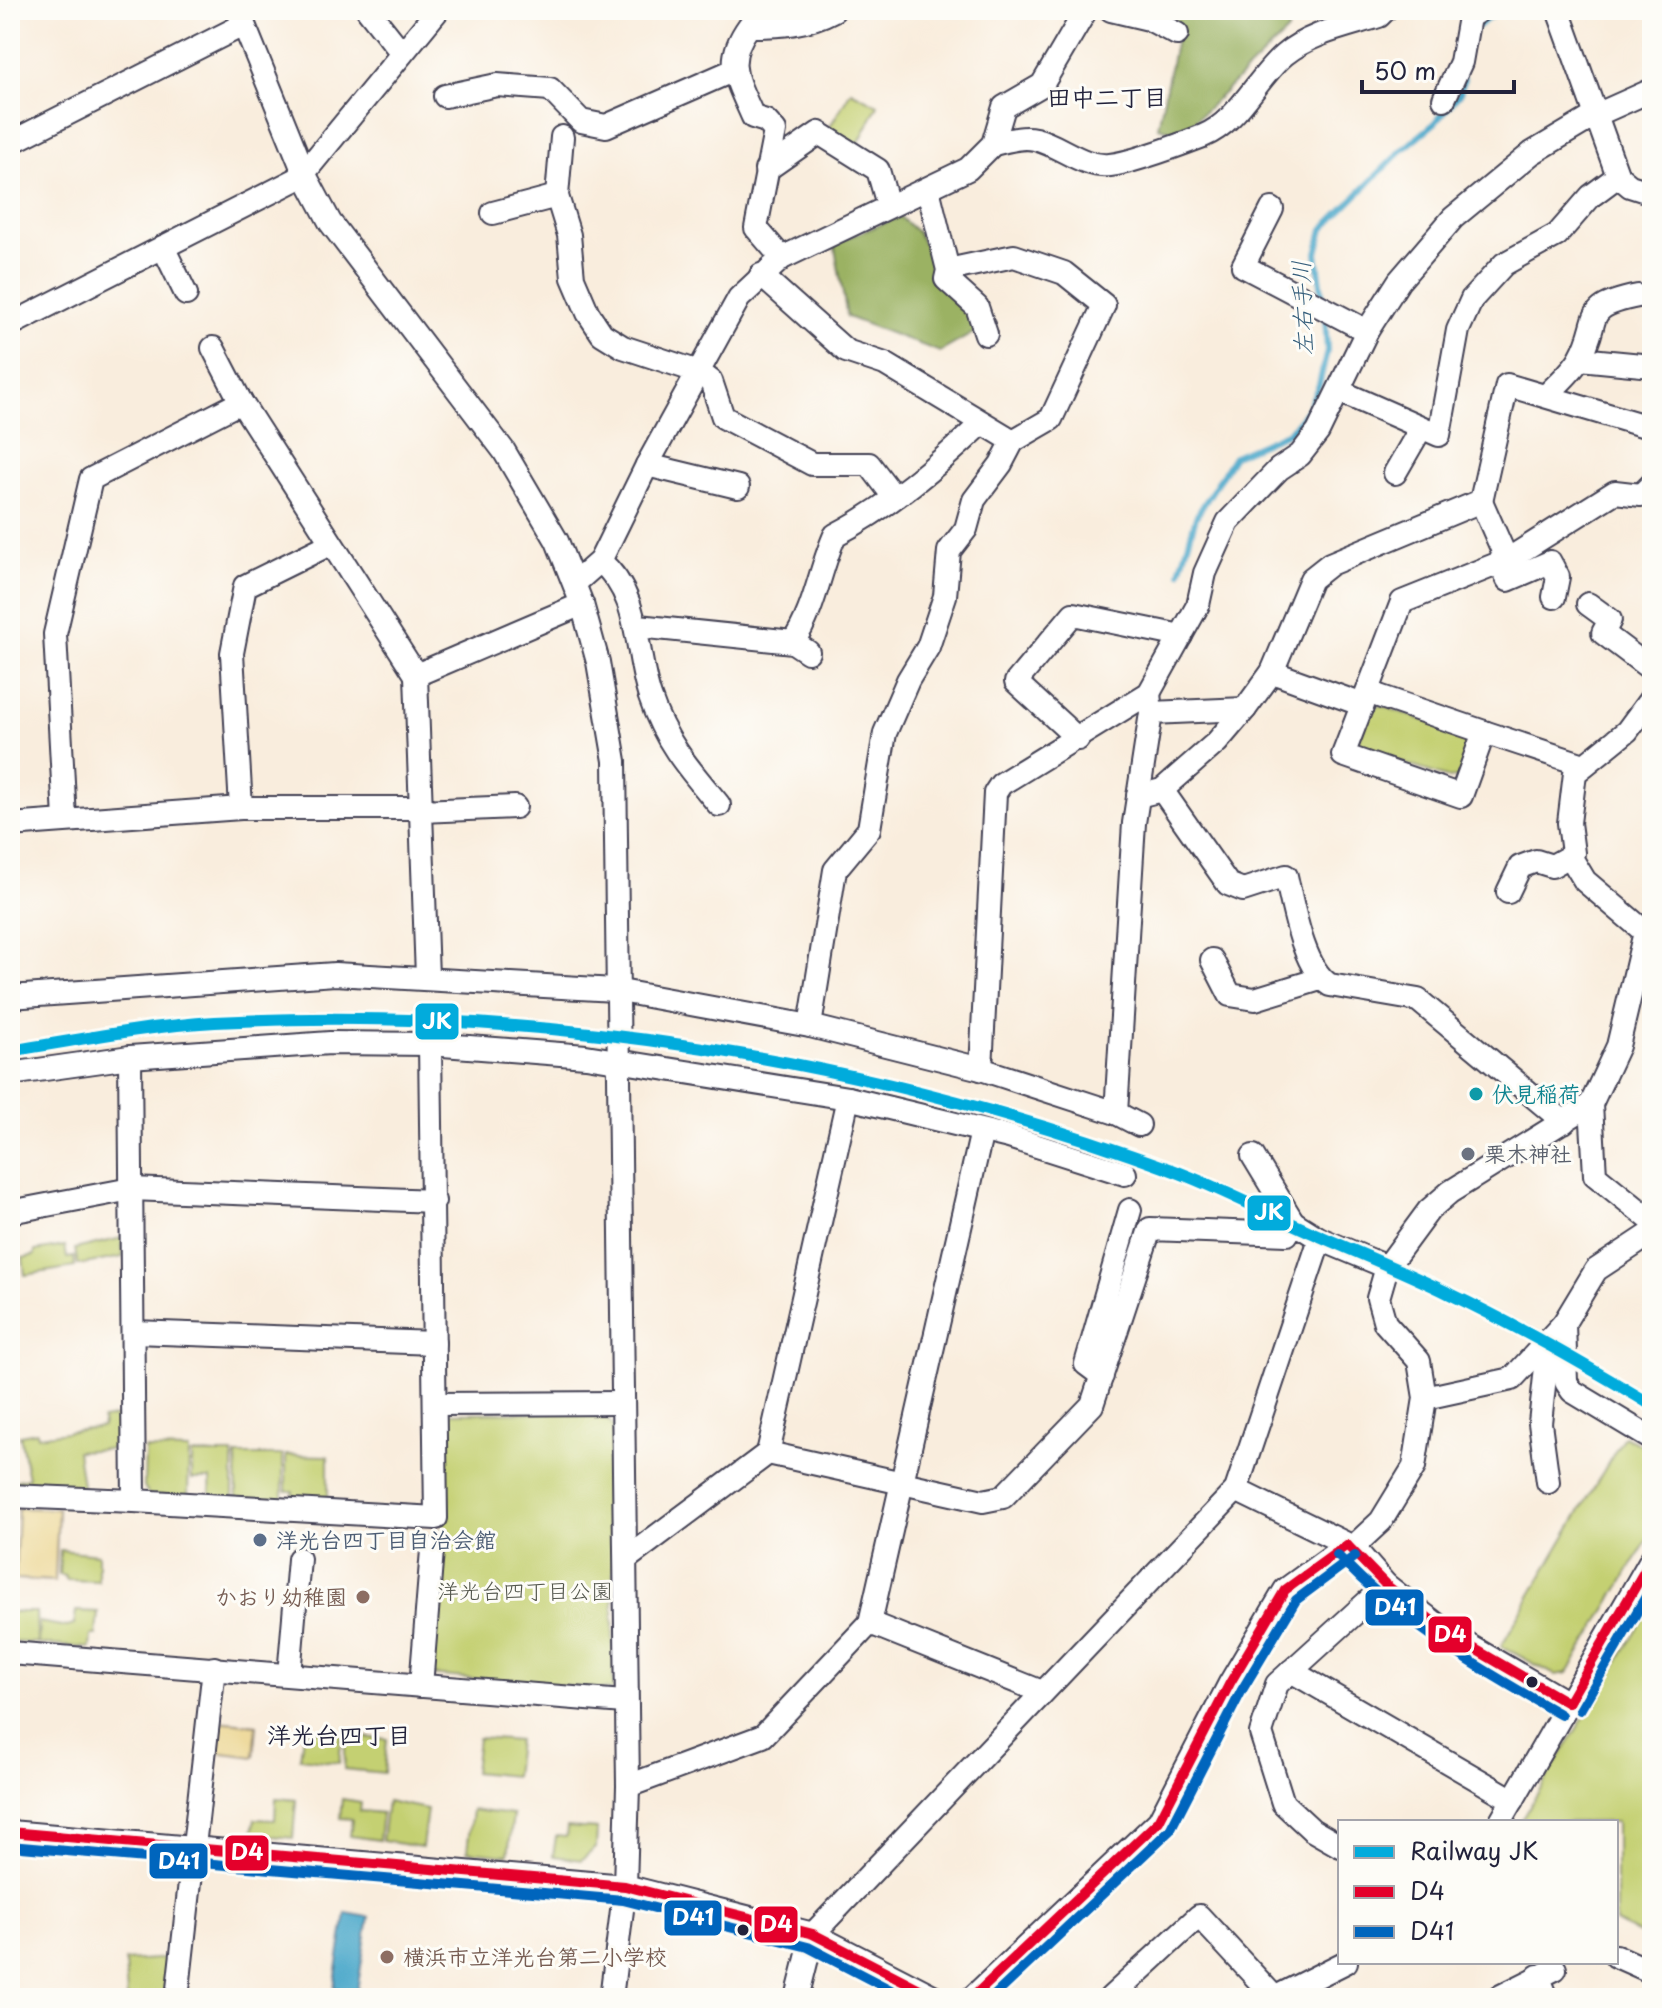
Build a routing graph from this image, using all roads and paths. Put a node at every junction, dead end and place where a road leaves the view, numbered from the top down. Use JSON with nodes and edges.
{"nodes":[{"id":1,"x":368,"y":10,"type":"edge"},
{"id":2,"x":438,"y":10,"type":"edge"},
{"id":3,"x":834,"y":10,"type":"edge"},
{"id":4,"x":1086,"y":10,"type":"edge"},
{"id":5,"x":1111,"y":10,"type":"edge"},
{"id":6,"x":1385,"y":10,"type":"edge"},
{"id":7,"x":1480,"y":10,"type":"edge"},
{"id":8,"x":1558,"y":10,"type":"edge"},
{"id":9,"x":241,"y":18,"type":"edge"},
{"id":10,"x":1177,"y":34,"type":"dead end"},
{"id":11,"x":402,"y":53,"type":"junction"},
{"id":12,"x":734,"y":60,"type":"junction"},
{"id":13,"x":1652,"y":90,"type":"edge"},
{"id":14,"x":445,"y":96,"type":"dead end"},
{"id":15,"x":1444,"y":99,"type":"dead end"},
{"id":16,"x":1596,"y":115,"type":"junction"},
{"id":17,"x":562,"y":137,"type":"dead end"},
{"id":18,"x":10,"y":143,"type":"edge"},
{"id":19,"x":993,"y":144,"type":"junction"},
{"id":20,"x":766,"y":170,"type":"junction"},
{"id":21,"x":305,"y":174,"type":"junction"},
{"id":22,"x":1618,"y":176,"type":"junction"},
{"id":23,"x":928,"y":189,"type":"junction"},
{"id":24,"x":1652,"y":193,"type":"edge"},
{"id":25,"x":557,"y":196,"type":"junction"},
{"id":26,"x":888,"y":205,"type":"junction"},
{"id":27,"x":1272,"y":209,"type":"dead end"},
{"id":28,"x":493,"y":213,"type":"dead end"},
{"id":29,"x":163,"y":247,"type":"junction"},
{"id":30,"x":782,"y":258,"type":"junction"},
{"id":31,"x":948,"y":270,"type":"junction"},
{"id":32,"x":761,"y":275,"type":"junction"},
{"id":33,"x":186,"y":294,"type":"dead end"},
{"id":34,"x":1638,"y":296,"type":"dead end"},
{"id":35,"x":10,"y":325,"type":"edge"},
{"id":36,"x":1358,"y":326,"type":"junction"},
{"id":37,"x":986,"y":334,"type":"dead end"},
{"id":38,"x":213,"y":348,"type":"dead end"},
{"id":39,"x":1580,"y":359,"type":"junction"},
{"id":40,"x":1652,"y":366,"type":"edge"},
{"id":41,"x":699,"y":372,"type":"junction"},
{"id":42,"x":1339,"y":391,"type":"junction"},
{"id":43,"x":1546,"y":396,"type":"junction"},
{"id":44,"x":241,"y":402,"type":"junction"},
{"id":45,"x":981,"y":424,"type":"junction"},
{"id":46,"x":1421,"y":428,"type":"junction"},
{"id":47,"x":1652,"y":428,"type":"edge"},
{"id":48,"x":1013,"y":441,"type":"junction"},
{"id":49,"x":647,"y":465,"type":"junction"},
{"id":50,"x":1395,"y":473,"type":"dead end"},
{"id":51,"x":1652,"y":484,"type":"edge"},
{"id":52,"x":738,"y":487,"type":"dead end"},
{"id":53,"x":894,"y":497,"type":"junction"},
{"id":54,"x":1481,"y":501,"type":"junction"},
{"id":55,"x":330,"y":544,"type":"junction"},
{"id":56,"x":600,"y":561,"type":"junction"},
{"id":57,"x":1503,"y":561,"type":"junction"},
{"id":58,"x":579,"y":593,"type":"junction"},
{"id":59,"x":1554,"y":597,"type":"dead end"},
{"id":60,"x":1588,"y":604,"type":"dead end"},
{"id":61,"x":638,"y":626,"type":"junction"},
{"id":62,"x":1181,"y":636,"type":"junction"},
{"id":63,"x":1652,"y":670,"type":"edge"},
{"id":64,"x":1272,"y":672,"type":"junction"},
{"id":65,"x":416,"y":675,"type":"junction"},
{"id":66,"x":1652,"y":697,"type":"edge"},
{"id":67,"x":1366,"y":699,"type":"junction"},
{"id":68,"x":1150,"y":703,"type":"junction"},
{"id":69,"x":1245,"y":709,"type":"junction"},
{"id":70,"x":1484,"y":732,"type":"junction"},
{"id":71,"x":1078,"y":739,"type":"junction"},
{"id":72,"x":1584,"y":765,"type":"junction"},
{"id":73,"x":1162,"y":790,"type":"junction"},
{"id":74,"x":1138,"y":796,"type":"junction"},
{"id":75,"x":719,"y":805,"type":"dead end"},
{"id":76,"x":515,"y":807,"type":"dead end"},
{"id":77,"x":241,"y":808,"type":"junction"},
{"id":78,"x":421,"y":809,"type":"junction"},
{"id":79,"x":65,"y":819,"type":"junction"},
{"id":80,"x":10,"y":825,"type":"edge"},
{"id":81,"x":1570,"y":856,"type":"junction"},
{"id":82,"x":1508,"y":892,"type":"dead end"},
{"id":83,"x":1648,"y":929,"type":"edge"},
{"id":84,"x":1212,"y":960,"type":"dead end"},
{"id":85,"x":427,"y":977,"type":"junction"},
{"id":86,"x":1320,"y":979,"type":"junction"},
{"id":87,"x":615,"y":995,"type":"junction"},
{"id":88,"x":10,"y":997,"type":"edge"},
{"id":89,"x":810,"y":1026,"type":"junction"},
{"id":90,"x":430,"y":1044,"type":"junction"},
{"id":91,"x":617,"y":1056,"type":"junction"},
{"id":92,"x":130,"y":1057,"type":"junction"},
{"id":93,"x":981,"y":1069,"type":"junction"},
{"id":94,"x":10,"y":1074,"type":"edge"},
{"id":95,"x":848,"y":1098,"type":"junction"},
{"id":96,"x":1591,"y":1104,"type":"junction"},
{"id":97,"x":1116,"y":1113,"type":"junction"},
{"id":98,"x":1564,"y":1122,"type":"junction"},
{"id":99,"x":1139,"y":1125,"type":"dead end"},
{"id":100,"x":982,"y":1131,"type":"junction"},
{"id":101,"x":1253,"y":1156,"type":"dead end"},
{"id":102,"x":1125,"y":1174,"type":"dead end"},
{"id":103,"x":131,"y":1189,"type":"junction"},
{"id":104,"x":434,"y":1201,"type":"junction"},
{"id":105,"x":1130,"y":1210,"type":"dead end"},
{"id":106,"x":10,"y":1212,"type":"edge"},
{"id":107,"x":1208,"y":1213,"type":"dead end"},
{"id":108,"x":1652,"y":1221,"type":"edge"},
{"id":109,"x":1293,"y":1222,"type":"junction"},
{"id":110,"x":1240,"y":1230,"type":"junction"},
{"id":111,"x":1652,"y":1233,"type":"edge"},
{"id":112,"x":1320,"y":1239,"type":"junction"},
{"id":113,"x":1387,"y":1267,"type":"junction"},
{"id":114,"x":1557,"y":1331,"type":"junction"},
{"id":115,"x":134,"y":1332,"type":"junction"},
{"id":116,"x":434,"y":1343,"type":"junction"},
{"id":117,"x":1102,"y":1376,"type":"junction"},
{"id":118,"x":1425,"y":1398,"type":"junction"},
{"id":119,"x":622,"y":1403,"type":"junction"},
{"id":120,"x":435,"y":1404,"type":"junction"},
{"id":121,"x":1652,"y":1439,"type":"edge"},
{"id":122,"x":768,"y":1453,"type":"junction"},
{"id":123,"x":902,"y":1481,"type":"junction"},
{"id":124,"x":1548,"y":1482,"type":"dead end"},
{"id":125,"x":1236,"y":1490,"type":"junction"},
{"id":126,"x":10,"y":1496,"type":"edge"},
{"id":127,"x":134,"y":1501,"type":"junction"},
{"id":128,"x":1350,"y":1546,"type":"junction"},
{"id":129,"x":432,"y":1550,"type":"dead end"},
{"id":130,"x":1652,"y":1558,"type":"edge"},
{"id":131,"x":299,"y":1559,"type":"dead end"},
{"id":132,"x":626,"y":1559,"type":"junction"},
{"id":133,"x":1386,"y":1585,"type":"junction"},
{"id":134,"x":870,"y":1623,"type":"junction"},
{"id":135,"x":10,"y":1653,"type":"edge"},
{"id":136,"x":214,"y":1668,"type":"junction"},
{"id":137,"x":1291,"y":1671,"type":"junction"},
{"id":138,"x":289,"y":1675,"type":"junction"},
{"id":139,"x":421,"y":1686,"type":"junction"},
{"id":140,"x":1042,"y":1692,"type":"junction"},
{"id":141,"x":624,"y":1702,"type":"junction"},
{"id":142,"x":1568,"y":1703,"type":"junction"},
{"id":143,"x":628,"y":1786,"type":"junction"},
{"id":144,"x":1513,"y":1800,"type":"junction"},
{"id":145,"x":1501,"y":1820,"type":"edge"},
{"id":146,"x":10,"y":1832,"type":"edge"},
{"id":147,"x":1338,"y":1845,"type":"edge"},
{"id":148,"x":195,"y":1846,"type":"junction"},
{"id":149,"x":625,"y":1886,"type":"junction"},
{"id":150,"x":813,"y":1934,"type":"junction"},
{"id":151,"x":1618,"y":1957,"type":"edge"},
{"id":152,"x":1342,"y":1964,"type":"edge"},
{"id":153,"x":1652,"y":1972,"type":"edge"},
{"id":154,"x":177,"y":1998,"type":"edge"},
{"id":155,"x":611,"y":1998,"type":"edge"},
{"id":156,"x":797,"y":1998,"type":"edge"},
{"id":157,"x":937,"y":1998,"type":"edge"},
{"id":158,"x":972,"y":1998,"type":"edge"},
{"id":159,"x":1110,"y":1998,"type":"edge"},
{"id":160,"x":1274,"y":1998,"type":"edge"},
{"id":161,"x":1497,"y":1998,"type":"edge"},
{"id":162,"x":1547,"y":1998,"type":"edge"}],
"edges":[{"from":1,"to":11,"type":"street"},
{"from":2,"to":11,"type":"street"},
{"from":3,"to":12,"type":"street"},
{"from":4,"to":19,"type":"street"},
{"from":5,"to":10,"type":"street"},
{"from":6,"to":19,"type":"street"},
{"from":7,"to":15,"type":"street"},
{"from":8,"to":16,"type":"street"},
{"from":9,"to":18,"type":"street"},
{"from":9,"to":21,"type":"street"},
{"from":11,"to":21,"type":"street"},
{"from":12,"to":14,"type":"street"},
{"from":12,"to":20,"type":"street"},
{"from":13,"to":16,"type":"street"},
{"from":16,"to":22,"type":"street"},
{"from":16,"to":36,"type":"street"},
{"from":17,"to":25,"type":"street"},
{"from":19,"to":23,"type":"street"},
{"from":20,"to":26,"type":"street"},
{"from":20,"to":30,"type":"street"},
{"from":21,"to":29,"type":"street"},
{"from":21,"to":58,"type":"street"},
{"from":22,"to":24,"type":"street"},
{"from":22,"to":46,"type":"street"},
{"from":23,"to":26,"type":"street"},
{"from":23,"to":31,"type":"street"},
{"from":25,"to":28,"type":"street"},
{"from":25,"to":41,"type":"street"},
{"from":26,"to":30,"type":"street"},
{"from":27,"to":36,"type":"street"},
{"from":29,"to":33,"type":"street"},
{"from":29,"to":35,"type":"street"},
{"from":30,"to":32,"type":"street"},
{"from":31,"to":37,"type":"street"},
{"from":31,"to":48,"type":"street"},
{"from":32,"to":41,"type":"street"},
{"from":32,"to":45,"type":"street"},
{"from":34,"to":39,"type":"street"},
{"from":36,"to":42,"type":"street"},
{"from":38,"to":44,"type":"street"},
{"from":39,"to":40,"type":"street"},
{"from":39,"to":43,"type":"street"},
{"from":41,"to":49,"type":"street"},
{"from":41,"to":53,"type":"street"},
{"from":42,"to":46,"type":"street"},
{"from":42,"to":62,"type":"street"},
{"from":43,"to":47,"type":"street"},
{"from":43,"to":54,"type":"street"},
{"from":44,"to":55,"type":"street"},
{"from":44,"to":79,"type":"street"},
{"from":45,"to":48,"type":"street"},
{"from":45,"to":53,"type":"street"},
{"from":46,"to":50,"type":"street"},
{"from":48,"to":89,"type":"street"},
{"from":49,"to":52,"type":"street"},
{"from":49,"to":56,"type":"street"},
{"from":51,"to":57,"type":"street"},
{"from":53,"to":61,"type":"street"},
{"from":54,"to":57,"type":"street"},
{"from":54,"to":64,"type":"street"},
{"from":55,"to":65,"type":"street"},
{"from":55,"to":77,"type":"street"},
{"from":56,"to":58,"type":"street"},
{"from":56,"to":61,"type":"street"},
{"from":57,"to":59,"type":"street"},
{"from":57,"to":67,"type":"street"},
{"from":58,"to":65,"type":"street"},
{"from":58,"to":87,"type":"street"},
{"from":60,"to":63,"type":"street"},
{"from":61,"to":75,"type":"street"},
{"from":62,"to":68,"type":"street"},
{"from":62,"to":71,"type":"street"},
{"from":64,"to":67,"type":"street"},
{"from":64,"to":69,"type":"street"},
{"from":65,"to":78,"type":"street"},
{"from":66,"to":72,"type":"street"},
{"from":67,"to":70,"type":"street"},
{"from":67,"to":70,"type":"street"},
{"from":68,"to":69,"type":"street"},
{"from":68,"to":71,"type":"street"},
{"from":68,"to":74,"type":"street"},
{"from":69,"to":73,"type":"street"},
{"from":70,"to":72,"type":"street"},
{"from":71,"to":93,"type":"street"},
{"from":72,"to":81,"type":"street"},
{"from":73,"to":74,"type":"street"},
{"from":73,"to":86,"type":"street"},
{"from":74,"to":97,"type":"street"},
{"from":76,"to":78,"type":"street"},
{"from":77,"to":78,"type":"street"},
{"from":77,"to":79,"type":"street"},
{"from":78,"to":85,"type":"street"},
{"from":79,"to":80,"type":"street"},
{"from":81,"to":82,"type":"street"},
{"from":81,"to":83,"type":"street"},
{"from":83,"to":96,"type":"street"},
{"from":84,"to":86,"type":"street"},
{"from":85,"to":87,"type":"street"},
{"from":85,"to":88,"type":"street"},
{"from":86,"to":98,"type":"street"},
{"from":87,"to":89,"type":"street"},
{"from":87,"to":91,"type":"street"},
{"from":89,"to":93,"type":"street"},
{"from":90,"to":91,"type":"street"},
{"from":90,"to":92,"type":"street"},
{"from":90,"to":104,"type":"street"},
{"from":91,"to":95,"type":"street"},
{"from":91,"to":119,"type":"street"},
{"from":92,"to":94,"type":"street"},
{"from":92,"to":103,"type":"street"},
{"from":93,"to":97,"type":"street"},
{"from":95,"to":100,"type":"street"},
{"from":95,"to":122,"type":"street"},
{"from":96,"to":98,"type":"street"},
{"from":96,"to":108,"type":"street"},
{"from":97,"to":99,"type":"street"},
{"from":98,"to":113,"type":"street"},
{"from":100,"to":102,"type":"street"},
{"from":100,"to":123,"type":"street"},
{"from":101,"to":109,"type":"street"},
{"from":103,"to":104,"type":"street"},
{"from":103,"to":106,"type":"street"},
{"from":103,"to":115,"type":"street"},
{"from":104,"to":116,"type":"street"},
{"from":105,"to":117,"type":"street"},
{"from":107,"to":110,"type":"street"},
{"from":109,"to":110,"type":"street"},
{"from":109,"to":112,"type":"street"},
{"from":110,"to":117,"type":"street"},
{"from":111,"to":114,"type":"street"},
{"from":112,"to":113,"type":"street"},
{"from":112,"to":125,"type":"street"},
{"from":113,"to":118,"type":"street"},
{"from":114,"to":118,"type":"street"},
{"from":114,"to":121,"type":"street"},
{"from":114,"to":124,"type":"street"},
{"from":115,"to":116,"type":"street"},
{"from":115,"to":127,"type":"street"},
{"from":116,"to":120,"type":"street"},
{"from":117,"to":123,"type":"street"},
{"from":118,"to":128,"type":"street"},
{"from":119,"to":120,"type":"street"},
{"from":119,"to":132,"type":"street"},
{"from":120,"to":127,"type":"street"},
{"from":122,"to":123,"type":"street"},
{"from":122,"to":132,"type":"street"},
{"from":123,"to":134,"type":"street"},
{"from":125,"to":128,"type":"street"},
{"from":125,"to":140,"type":"street"},
{"from":126,"to":127,"type":"street"},
{"from":128,"to":133,"type":"street"},
{"from":128,"to":158,"type":"street"},
{"from":129,"to":139,"type":"street"},
{"from":130,"to":142,"type":"street"},
{"from":131,"to":138,"type":"street"},
{"from":132,"to":141,"type":"street"},
{"from":133,"to":137,"type":"street"},
{"from":133,"to":142,"type":"street"},
{"from":134,"to":140,"type":"street"},
{"from":134,"to":143,"type":"street"},
{"from":135,"to":136,"type":"street"},
{"from":136,"to":138,"type":"street"},
{"from":136,"to":148,"type":"street"},
{"from":137,"to":144,"type":"street"},
{"from":137,"to":147,"type":"street"},
{"from":138,"to":139,"type":"street"},
{"from":139,"to":141,"type":"street"},
{"from":140,"to":150,"type":"street"},
{"from":141,"to":143,"type":"street"},
{"from":142,"to":144,"type":"street"},
{"from":143,"to":149,"type":"street"},
{"from":144,"to":145,"type":"street"},
{"from":146,"to":148,"type":"street"},
{"from":148,"to":149,"type":"street"},
{"from":148,"to":154,"type":"street"},
{"from":149,"to":150,"type":"street"},
{"from":149,"to":155,"type":"street"},
{"from":150,"to":156,"type":"street"},
{"from":150,"to":157,"type":"street"},
{"from":151,"to":153,"type":"street"},
{"from":152,"to":160,"type":"street"},
{"from":159,"to":160,"type":"street"},
{"from":161,"to":162,"type":"street"}]}
